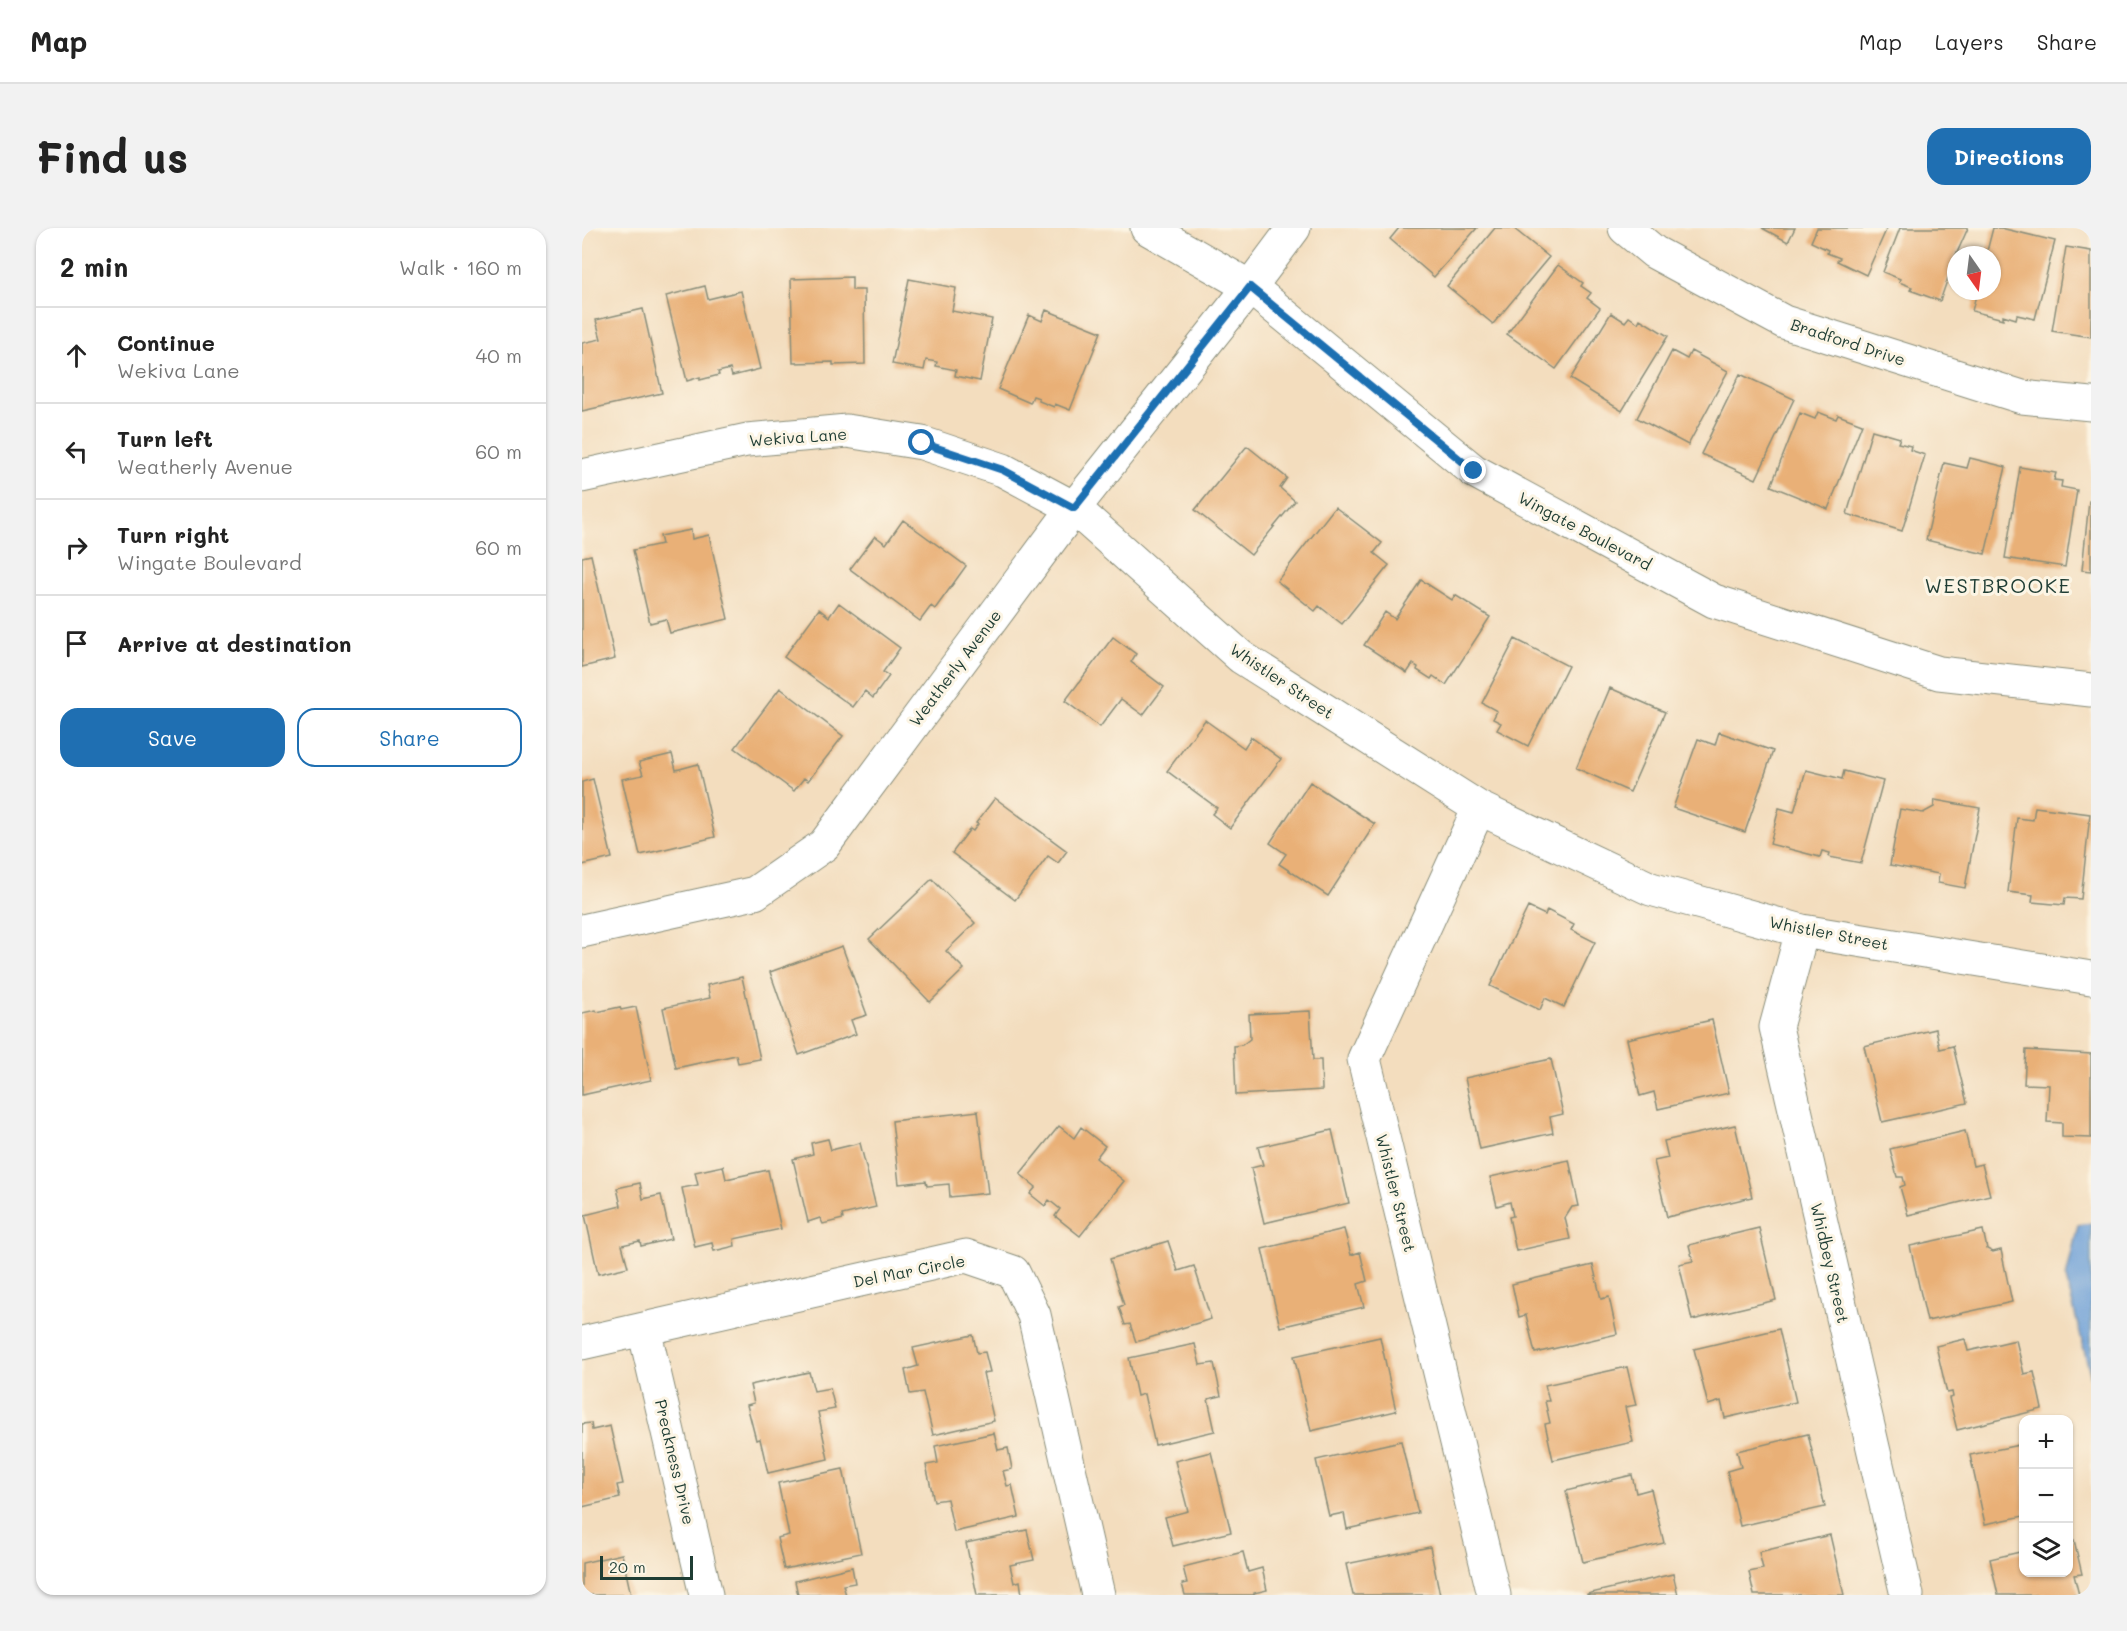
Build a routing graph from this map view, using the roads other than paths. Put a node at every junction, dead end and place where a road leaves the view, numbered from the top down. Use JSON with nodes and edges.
{"nodes":[{"id":1,"x":1147,"y":228,"type":"edge"},
{"id":2,"x":1294,"y":228,"type":"edge"},
{"id":3,"x":1625,"y":228,"type":"edge"},
{"id":4,"x":1250,"y":287,"type":"junction"},
{"id":5,"x":2091,"y":404,"type":"edge"},
{"id":6,"x":582,"y":476,"type":"edge"},
{"id":7,"x":1074,"y":508,"type":"junction"},
{"id":8,"x":2091,"y":690,"type":"edge"},
{"id":9,"x":1479,"y":808,"type":"junction"},
{"id":10,"x":582,"y":931,"type":"edge"},
{"id":11,"x":1802,"y":931,"type":"junction"},
{"id":12,"x":2091,"y":978,"type":"edge"},
{"id":13,"x":644,"y":1329,"type":"junction"},
{"id":14,"x":582,"y":1343,"type":"edge"},
{"id":15,"x":706,"y":1595,"type":"edge"},
{"id":16,"x":1098,"y":1595,"type":"edge"},
{"id":17,"x":1494,"y":1595,"type":"edge"},
{"id":18,"x":1907,"y":1595,"type":"edge"}],
"edges":[{"from":1,"to":4,"type":"street","name":"Wingate Boulevard"},
{"from":2,"to":4,"type":"street","name":"Weatherly Avenue"},
{"from":3,"to":5,"type":"street","name":"Bradford Drive"},
{"from":4,"to":7,"type":"street","name":"Weatherly Avenue"},
{"from":4,"to":8,"type":"street","name":"Wingate Boulevard"},
{"from":6,"to":7,"type":"street","name":"Wekiva Lane"},
{"from":7,"to":9,"type":"street","name":"Whistler Street"},
{"from":7,"to":10,"type":"street","name":"Weatherly Avenue"},
{"from":9,"to":11,"type":"street","name":"Whistler Street"},
{"from":9,"to":17,"type":"street","name":"Whistler Street"},
{"from":11,"to":12,"type":"street","name":"Whistler Street"},
{"from":11,"to":18,"type":"street","name":"Whidbey Street"},
{"from":13,"to":14,"type":"street","name":"Del Mar Circle"},
{"from":13,"to":15,"type":"street","name":"Preakness Drive"},
{"from":13,"to":16,"type":"street","name":"Del Mar Circle"}]}
